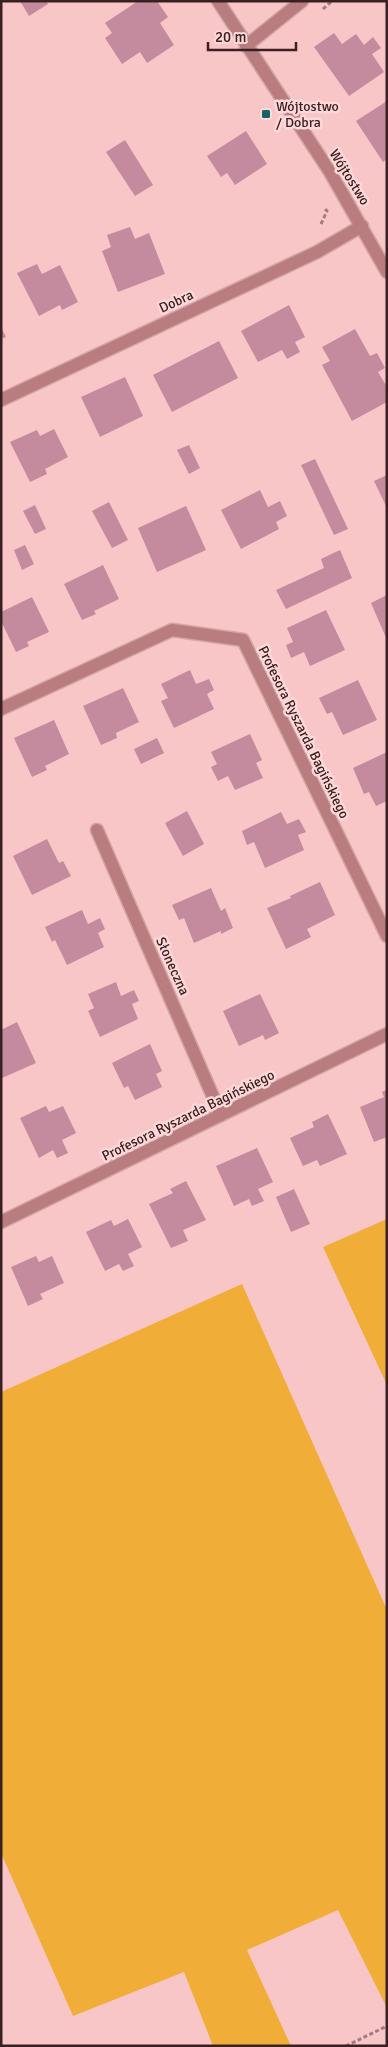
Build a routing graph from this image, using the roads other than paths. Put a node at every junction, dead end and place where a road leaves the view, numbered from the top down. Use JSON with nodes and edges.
{"nodes":[{"id":1,"x":218,"y":1,"type":"edge"},
{"id":2,"x":302,"y":1,"type":"edge"},
{"id":3,"x":246,"y":46,"type":"junction"},
{"id":4,"x":362,"y":226,"type":"junction"},
{"id":5,"x":387,"y":272,"type":"edge"},
{"id":6,"x":1,"y":400,"type":"edge"},
{"id":7,"x":1,"y":708,"type":"edge"},
{"id":8,"x":97,"y":830,"type":"dead end"},
{"id":9,"x":387,"y":936,"type":"edge"},
{"id":10,"x":387,"y":1034,"type":"edge"},
{"id":11,"x":222,"y":1115,"type":"junction"},
{"id":12,"x":1,"y":1222,"type":"edge"}],
"edges":[{"from":1,"to":3,"type":"street","name":"Wójtostwo"},
{"from":2,"to":3,"type":"street"},
{"from":3,"to":4,"type":"street","name":"Wójtostwo"},
{"from":4,"to":5,"type":"street","name":"Wójtostwo"},
{"from":4,"to":6,"type":"street","name":"Dobra"},
{"from":7,"to":9,"type":"street","name":"Profesora Ryszarda Bagińskiego"},
{"from":8,"to":11,"type":"street","name":"Słoneczna"},
{"from":10,"to":11,"type":"street","name":"Profesora Ryszarda Bagińskiego"},
{"from":11,"to":12,"type":"street","name":"Profesora Ryszarda Bagińskiego"}]}
